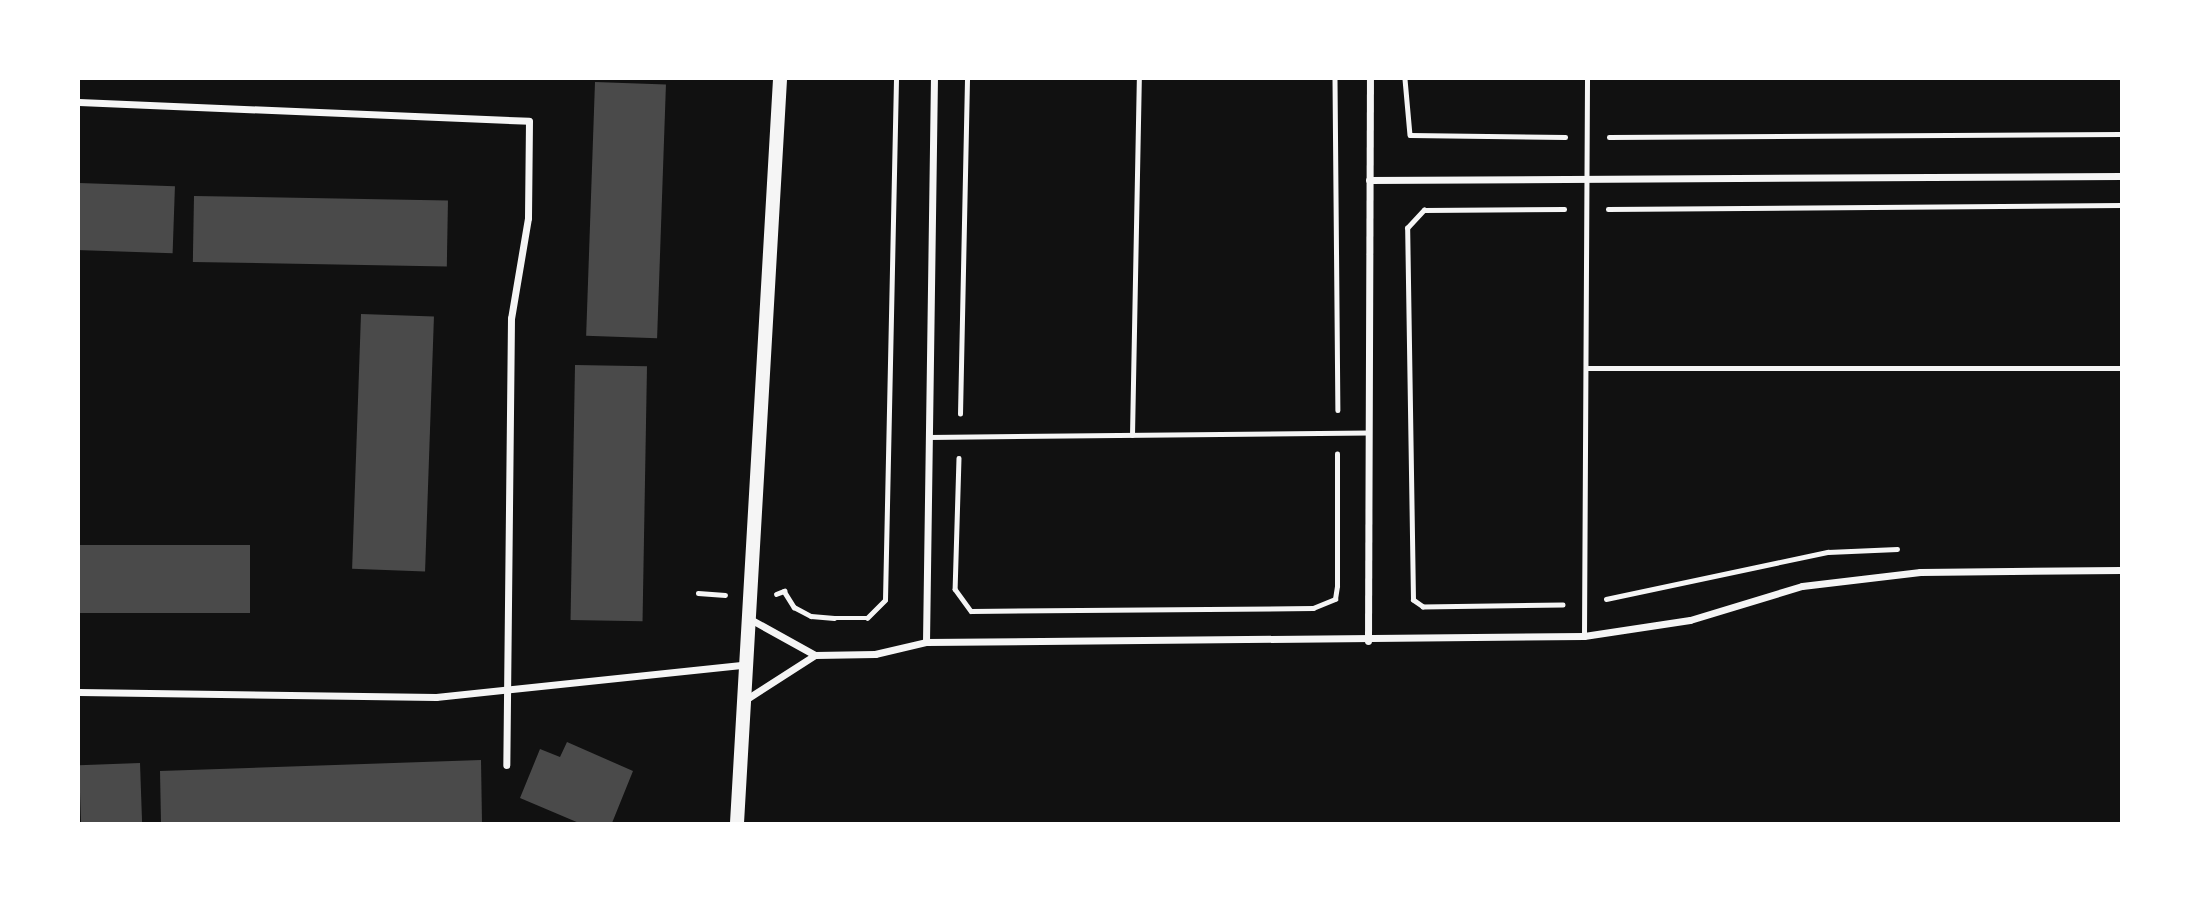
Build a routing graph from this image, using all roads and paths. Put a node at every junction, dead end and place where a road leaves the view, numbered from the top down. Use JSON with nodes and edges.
{"nodes":[{"id":1,"x":780,"y":79,"type":"edge"},
{"id":2,"x":897,"y":79,"type":"edge"},
{"id":3,"x":934,"y":79,"type":"edge"},
{"id":4,"x":967,"y":79,"type":"edge"},
{"id":5,"x":1139,"y":79,"type":"edge"},
{"id":6,"x":1335,"y":79,"type":"edge"},
{"id":7,"x":1370,"y":79,"type":"edge"},
{"id":8,"x":1405,"y":79,"type":"edge"},
{"id":9,"x":1587,"y":79,"type":"edge"},
{"id":10,"x":79,"y":102,"type":"edge"},
{"id":11,"x":2121,"y":134,"type":"edge"},
{"id":12,"x":1587,"y":137,"type":"junction"},
{"id":13,"x":1587,"y":176,"type":"junction"},
{"id":14,"x":2121,"y":176,"type":"edge"},
{"id":15,"x":1370,"y":180,"type":"junction"},
{"id":16,"x":2121,"y":205,"type":"edge"},
{"id":17,"x":1587,"y":209,"type":"junction"},
{"id":18,"x":1586,"y":368,"type":"junction"},
{"id":19,"x":2121,"y":368,"type":"edge"},
{"id":20,"x":1338,"y":432,"type":"junction"},
{"id":21,"x":1369,"y":432,"type":"junction"},
{"id":22,"x":1132,"y":435,"type":"junction"},
{"id":23,"x":927,"y":436,"type":"junction"},
{"id":24,"x":959,"y":436,"type":"junction"},
{"id":25,"x":2121,"y":570,"type":"edge"},
{"id":26,"x":698,"y":593,"type":"dead end"},
{"id":27,"x":751,"y":596,"type":"junction"},
{"id":28,"x":1561,"y":606,"type":"dead end"},
{"id":29,"x":750,"y":619,"type":"junction"},
{"id":30,"x":1584,"y":636,"type":"junction"},
{"id":31,"x":1368,"y":641,"type":"junction"},
{"id":32,"x":926,"y":642,"type":"junction"},
{"id":33,"x":815,"y":655,"type":"junction"},
{"id":34,"x":748,"y":664,"type":"junction"},
{"id":35,"x":502,"y":685,"type":"junction"},
{"id":36,"x":79,"y":692,"type":"edge"},
{"id":37,"x":744,"y":701,"type":"junction"},
{"id":38,"x":506,"y":765,"type":"dead end"},
{"id":39,"x":737,"y":823,"type":"edge"}],
"edges":[{"from":1,"to":27,"type":"main road"},
{"from":2,"to":27,"type":"path"},
{"from":3,"to":23,"type":"street"},
{"from":4,"to":24,"type":"path"},
{"from":5,"to":22,"type":"lane"},
{"from":6,"to":20,"type":"path"},
{"from":7,"to":15,"type":"street"},
{"from":8,"to":12,"type":"path"},
{"from":9,"to":12,"type":"lane"},
{"from":10,"to":35,"type":"street"},
{"from":11,"to":12,"type":"path"},
{"from":12,"to":13,"type":"lane"},
{"from":13,"to":14,"type":"street"},
{"from":13,"to":15,"type":"street"},
{"from":13,"to":17,"type":"lane"},
{"from":15,"to":21,"type":"street"},
{"from":16,"to":17,"type":"path"},
{"from":17,"to":18,"type":"lane"},
{"from":17,"to":28,"type":"path"},
{"from":18,"to":19,"type":"lane"},
{"from":18,"to":30,"type":"lane"},
{"from":20,"to":21,"type":"lane"},
{"from":20,"to":22,"type":"lane"},
{"from":20,"to":24,"type":"path"},
{"from":21,"to":31,"type":"street"},
{"from":22,"to":24,"type":"lane"},
{"from":23,"to":24,"type":"lane"},
{"from":23,"to":32,"type":"street"},
{"from":25,"to":30,"type":"street"},
{"from":26,"to":27,"type":"path"},
{"from":27,"to":29,"type":"main road"},
{"from":29,"to":33,"type":"street"},
{"from":29,"to":34,"type":"main road"},
{"from":30,"to":31,"type":"street"},
{"from":31,"to":32,"type":"street"},
{"from":32,"to":33,"type":"street"},
{"from":33,"to":37,"type":"street"},
{"from":34,"to":35,"type":"street"},
{"from":34,"to":37,"type":"main road"},
{"from":35,"to":36,"type":"street"},
{"from":35,"to":38,"type":"street"},
{"from":37,"to":39,"type":"main road"}]}
